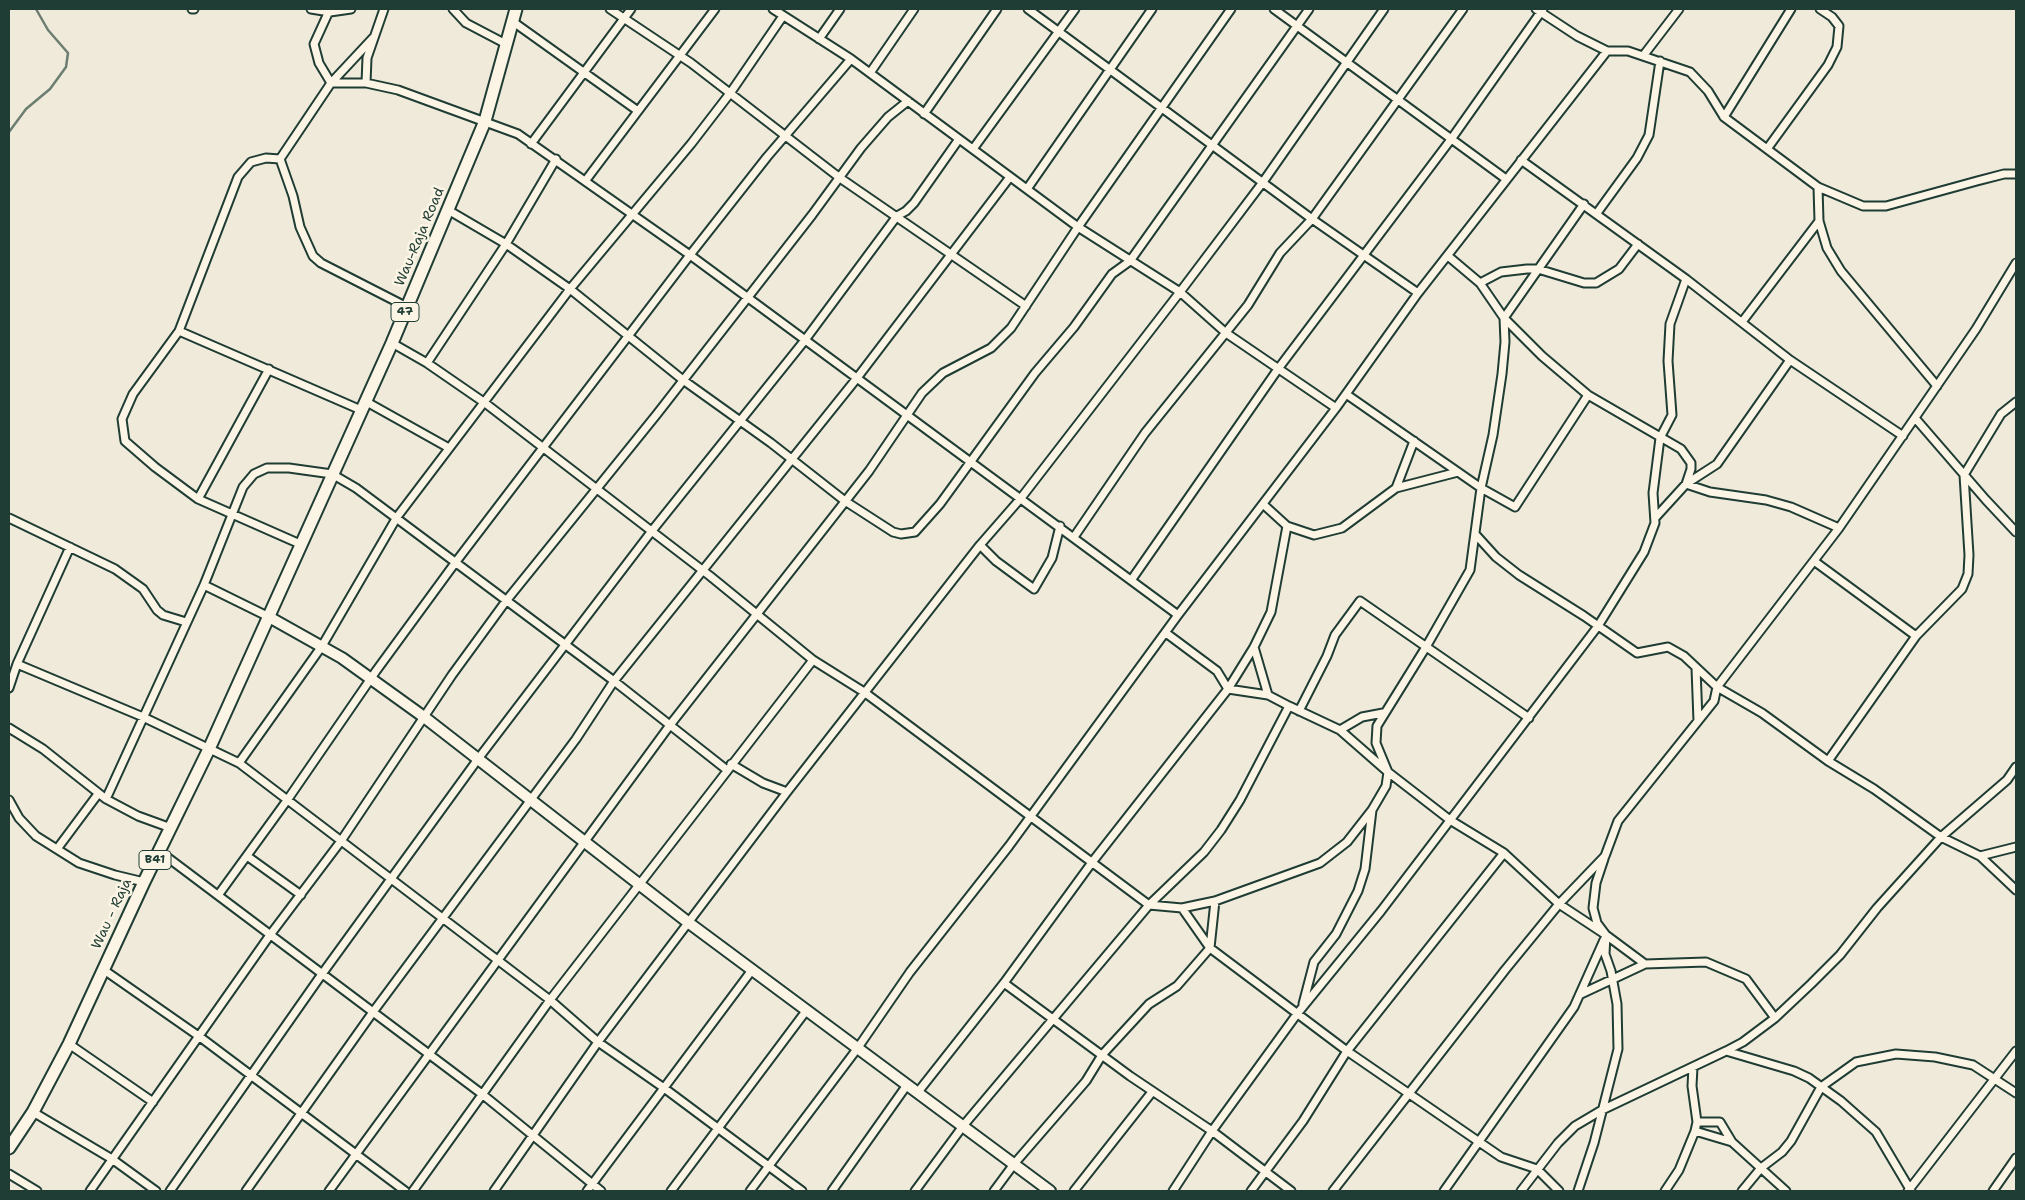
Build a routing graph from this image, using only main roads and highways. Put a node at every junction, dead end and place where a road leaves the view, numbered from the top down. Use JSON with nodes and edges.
{"nodes":[{"id":1,"x":516,"y":9,"type":"edge"},
{"id":2,"x":271,"y":612,"type":"joint"},
{"id":3,"x":9,"y":1148,"type":"edge"}],
"edges":[{"from":1,"to":2,"type":"main road","name":"Wau-Raja Road","number":"47"},
{"from":2,"to":3,"type":"main road","name":"Wau - Raja","number":"B41"}]}
